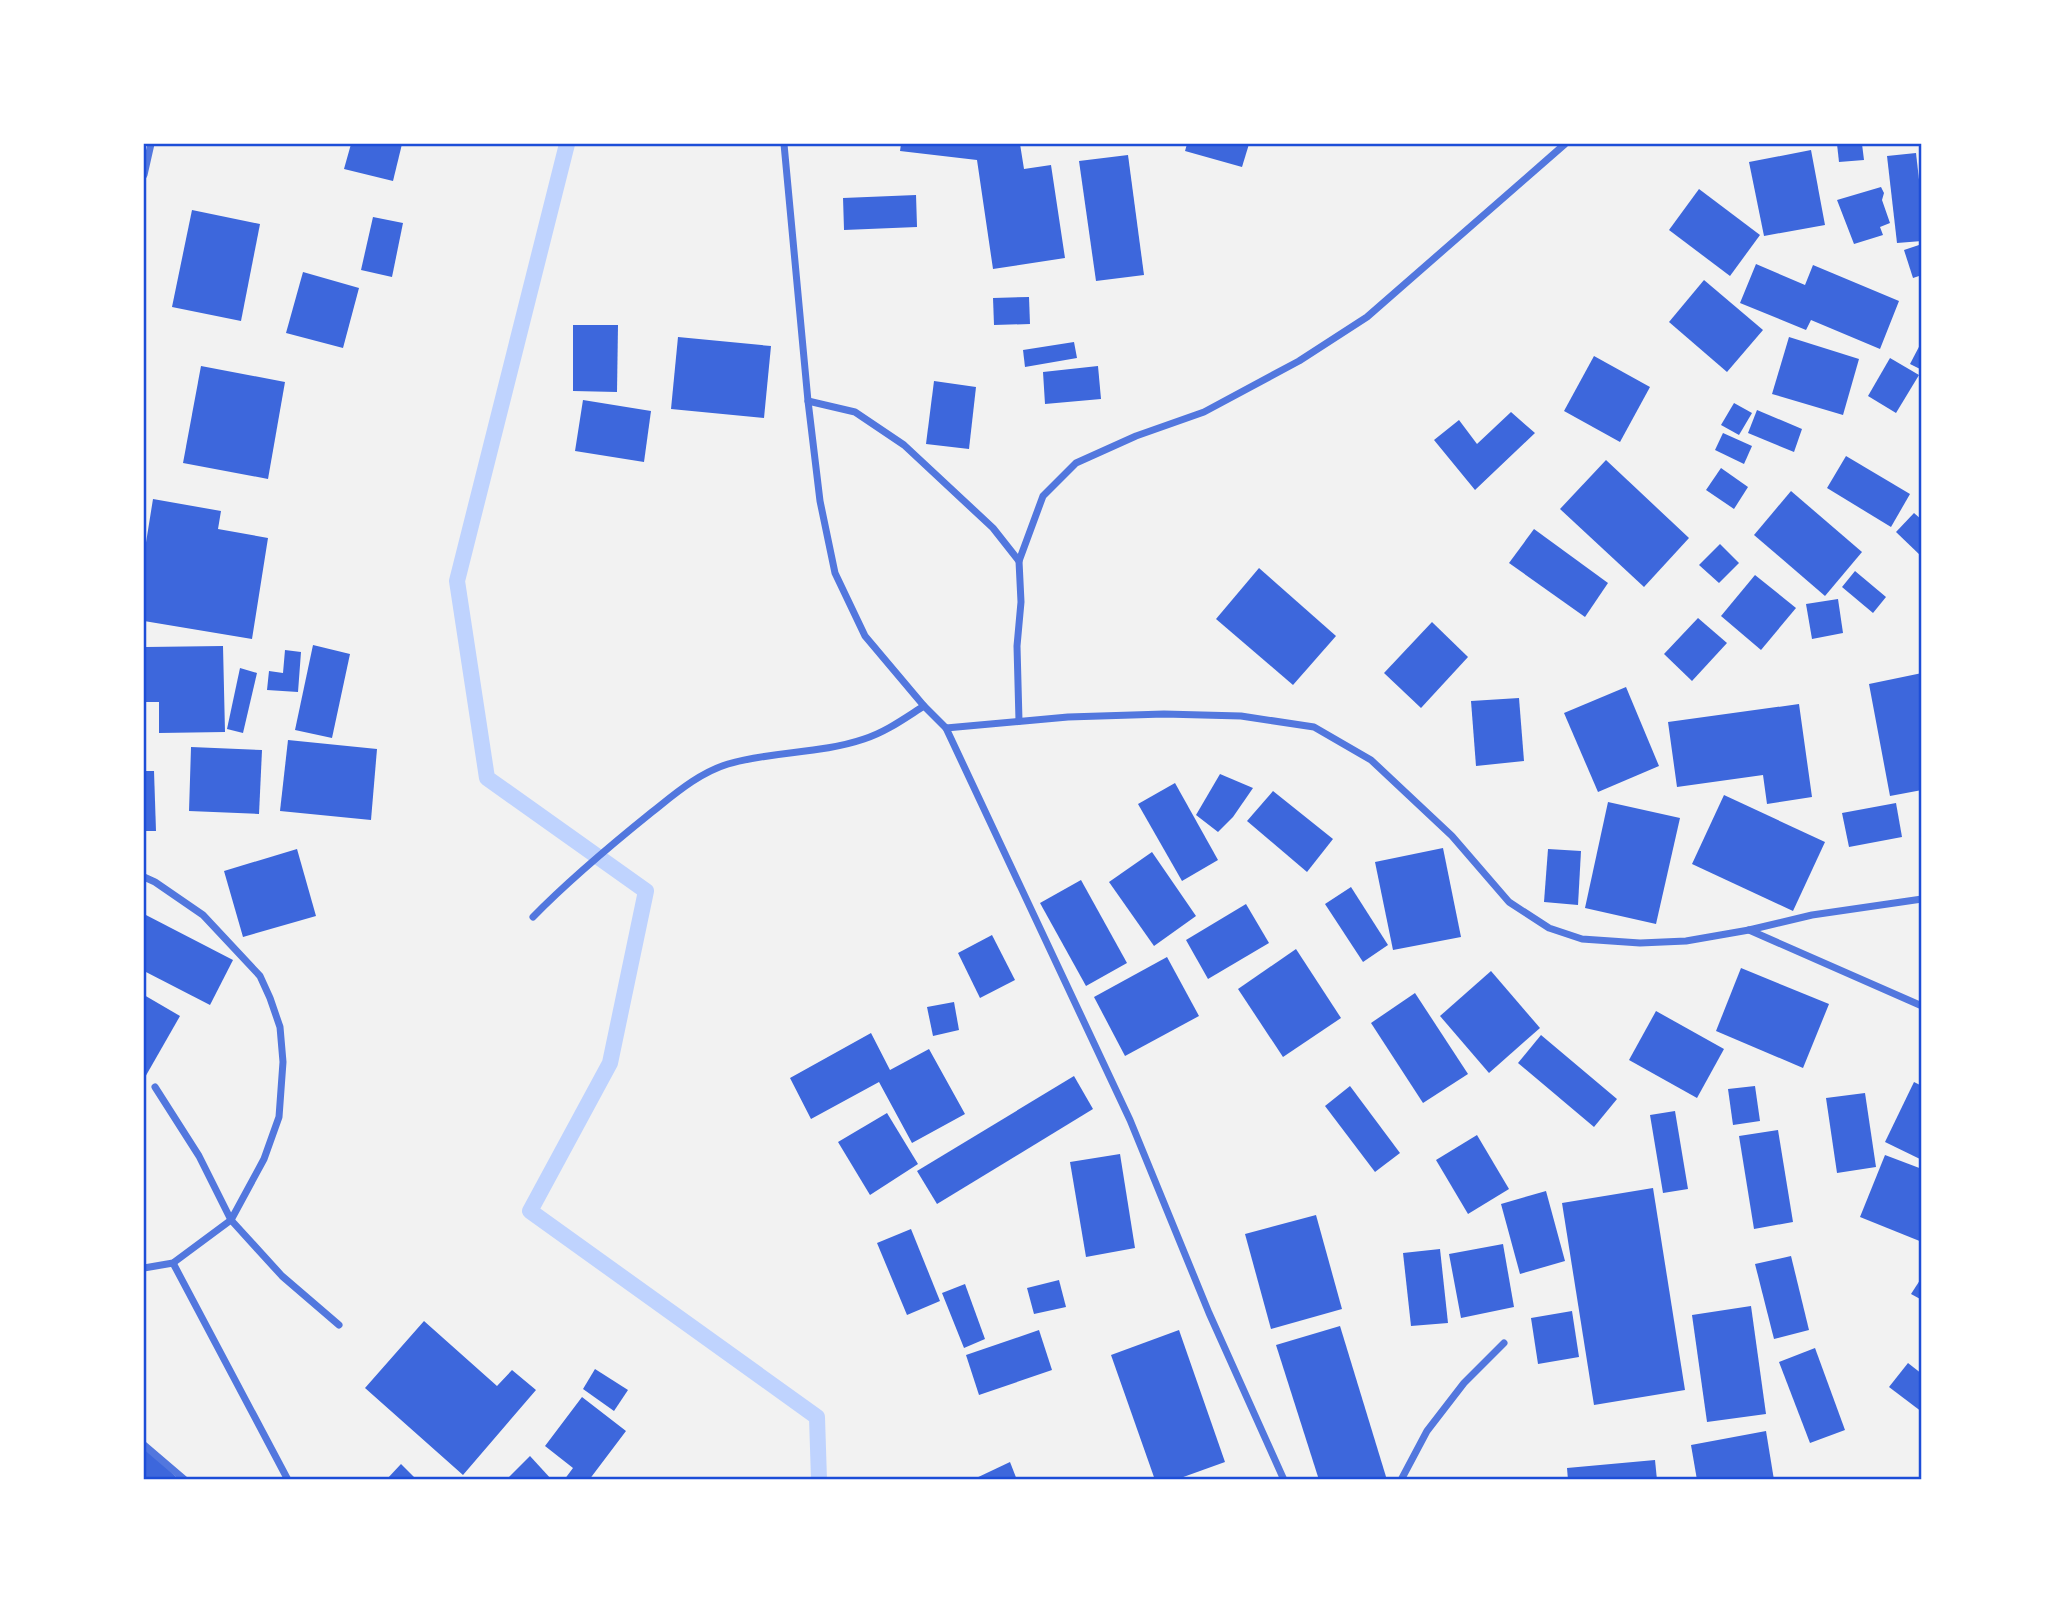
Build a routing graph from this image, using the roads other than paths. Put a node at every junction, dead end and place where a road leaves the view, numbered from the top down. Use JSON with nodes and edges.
{"nodes":[{"id":1,"x":151,"y":144,"type":"edge"},
{"id":2,"x":784,"y":144,"type":"edge"},
{"id":3,"x":1565,"y":144,"type":"edge"},
{"id":4,"x":144,"y":175,"type":"edge"},
{"id":5,"x":808,"y":401,"type":"junction"},
{"id":6,"x":1019,"y":561,"type":"junction"},
{"id":7,"x":924,"y":706,"type":"junction"},
{"id":8,"x":1019,"y":721,"type":"junction"},
{"id":9,"x":946,"y":728,"type":"junction"},
{"id":10,"x":144,"y":877,"type":"edge"},
{"id":11,"x":1922,"y":899,"type":"edge"},
{"id":12,"x":533,"y":917,"type":"dead end"},
{"id":13,"x":1749,"y":930,"type":"junction"},
{"id":14,"x":1922,"y":1006,"type":"edge"},
{"id":15,"x":155,"y":1087,"type":"dead end"},
{"id":16,"x":232,"y":1220,"type":"junction"},
{"id":17,"x":173,"y":1263,"type":"junction"},
{"id":18,"x":144,"y":1268,"type":"edge"},
{"id":19,"x":339,"y":1325,"type":"dead end"},
{"id":20,"x":1504,"y":1343,"type":"dead end"},
{"id":21,"x":144,"y":1445,"type":"edge"},
{"id":22,"x":185,"y":1479,"type":"edge"},
{"id":23,"x":288,"y":1479,"type":"edge"},
{"id":24,"x":1284,"y":1479,"type":"edge"},
{"id":25,"x":1401,"y":1479,"type":"edge"}],
"edges":[{"from":1,"to":4,"type":"street"},
{"from":2,"to":5,"type":"street"},
{"from":3,"to":6,"type":"street"},
{"from":5,"to":6,"type":"street"},
{"from":5,"to":7,"type":"street"},
{"from":6,"to":8,"type":"street"},
{"from":7,"to":9,"type":"street"},
{"from":7,"to":12,"type":"street"},
{"from":8,"to":9,"type":"street"},
{"from":8,"to":13,"type":"street"},
{"from":9,"to":24,"type":"street"},
{"from":10,"to":16,"type":"street"},
{"from":11,"to":13,"type":"street"},
{"from":13,"to":14,"type":"street"},
{"from":15,"to":16,"type":"street"},
{"from":16,"to":17,"type":"street"},
{"from":16,"to":19,"type":"street"},
{"from":17,"to":18,"type":"street"},
{"from":17,"to":23,"type":"street"},
{"from":20,"to":25,"type":"street"},
{"from":21,"to":22,"type":"street"}]}
